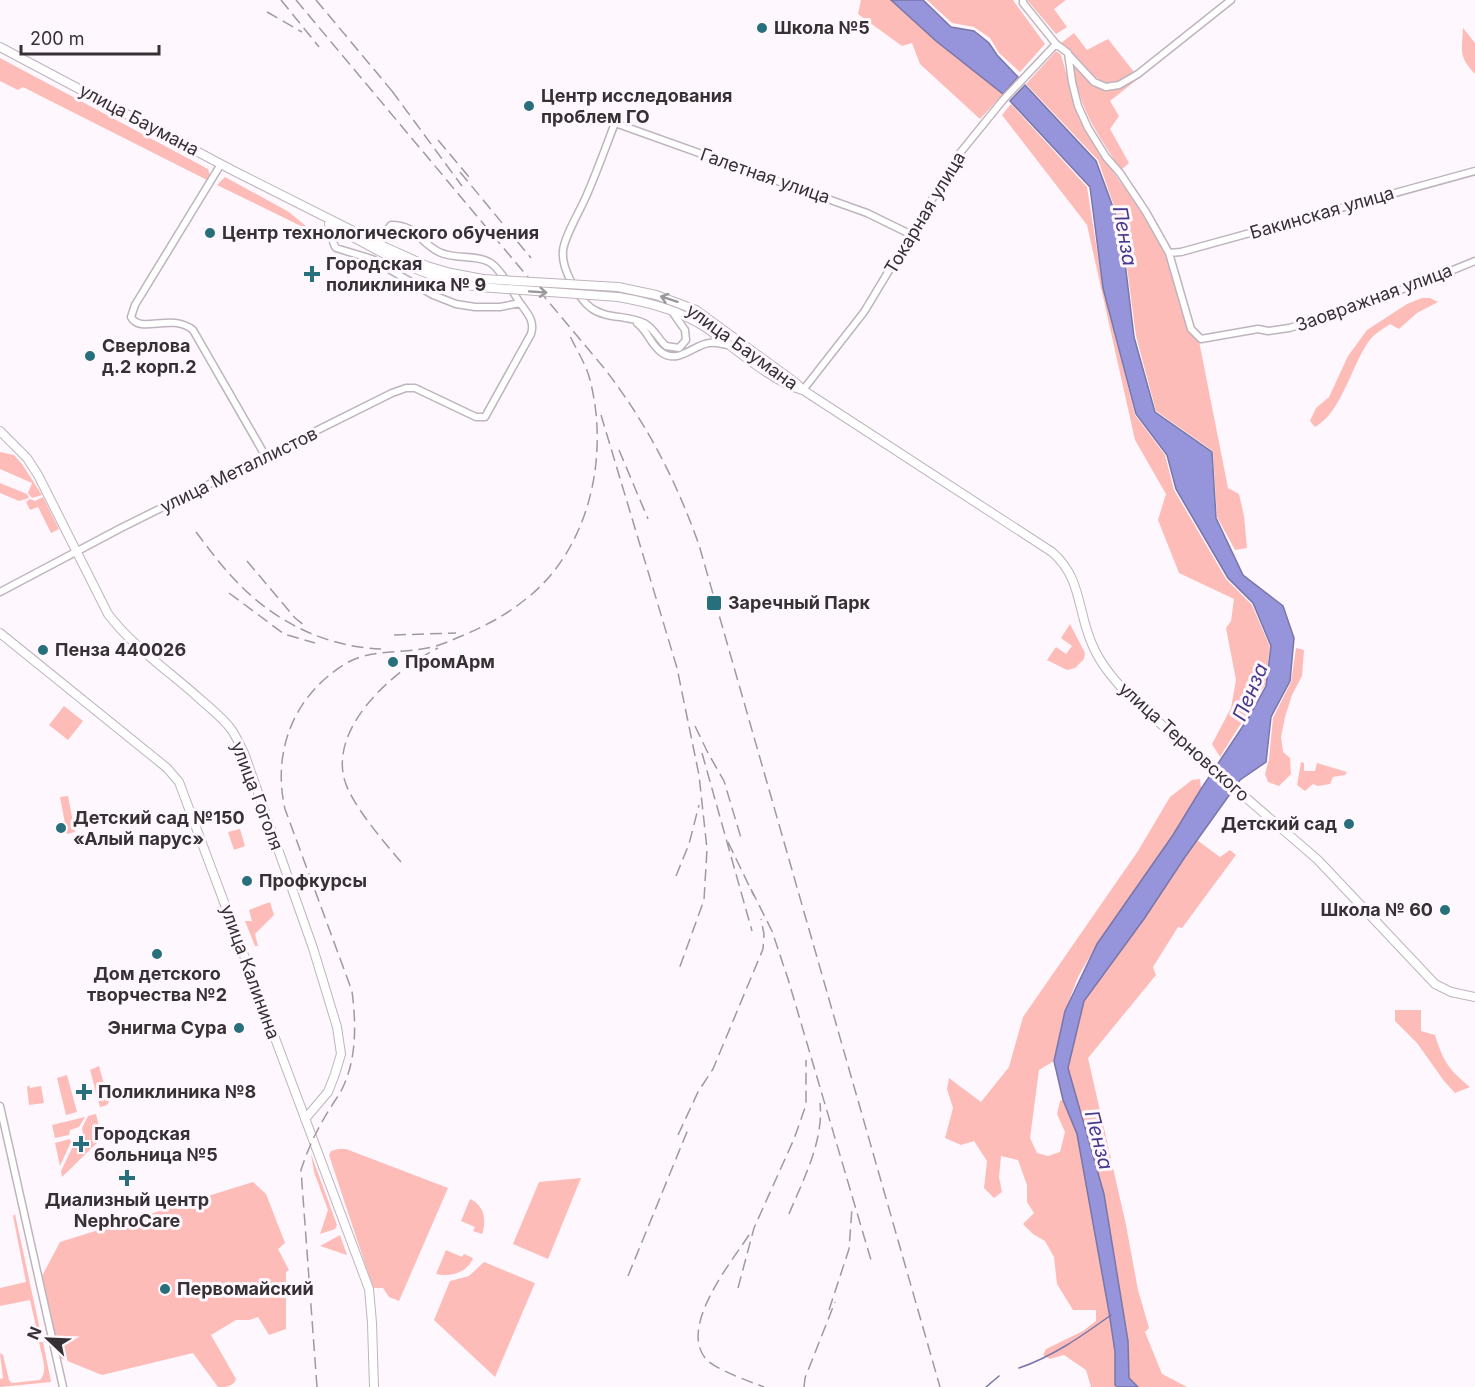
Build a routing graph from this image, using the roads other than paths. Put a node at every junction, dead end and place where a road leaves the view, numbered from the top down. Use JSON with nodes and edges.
{"nodes":[{"id":1,"x":1023,"y":0,"type":"edge"},
{"id":2,"x":1231,"y":0,"type":"edge"},
{"id":3,"x":1056,"y":44,"type":"junction"},
{"id":4,"x":0,"y":46,"type":"edge"},
{"id":5,"x":1068,"y":53,"type":"junction"},
{"id":6,"x":221,"y":164,"type":"junction"},
{"id":7,"x":1475,"y":171,"type":"edge"},
{"id":8,"x":279,"y":194,"type":"junction"},
{"id":9,"x":335,"y":227,"type":"junction"},
{"id":10,"x":912,"y":235,"type":"junction"},
{"id":11,"x":377,"y":243,"type":"junction"},
{"id":12,"x":1169,"y":253,"type":"junction"},
{"id":13,"x":1475,"y":261,"type":"edge"},
{"id":14,"x":520,"y":303,"type":"junction"},
{"id":15,"x":671,"y":310,"type":"junction"},
{"id":16,"x":632,"y":319,"type":"junction"},
{"id":17,"x":729,"y":345,"type":"junction"},
{"id":18,"x":803,"y":390,"type":"junction"},
{"id":19,"x":0,"y":431,"type":"edge"},
{"id":20,"x":266,"y":457,"type":"junction"},
{"id":21,"x":75,"y":552,"type":"junction"},
{"id":22,"x":0,"y":592,"type":"edge"},
{"id":23,"x":0,"y":633,"type":"edge"},
{"id":24,"x":1475,"y":997,"type":"edge"},
{"id":25,"x":0,"y":1106,"type":"edge"},
{"id":26,"x":305,"y":1119,"type":"junction"},
{"id":27,"x":63,"y":1387,"type":"edge"},
{"id":28,"x":375,"y":1387,"type":"edge"}],
"edges":[{"from":1,"to":3,"type":"street"},
{"from":2,"to":5,"type":"street"},
{"from":3,"to":5,"type":"street"},
{"from":3,"to":10,"type":"street","name":"Токарная улица"},
{"from":4,"to":6,"type":"main road","name":"улица Баумана"},
{"from":5,"to":12,"type":"street"},
{"from":6,"to":8,"type":"main road","name":"улица Баумана"},
{"from":6,"to":20,"type":"street"},
{"from":7,"to":12,"type":"street","name":"Бакинская улица"},
{"from":8,"to":9,"type":"main road","name":"улица Баумана"},
{"from":8,"to":11,"type":"main road","name":"улица Баумана"},
{"from":9,"to":14,"type":"street"},
{"from":9,"to":15,"type":"main road","name":"улица Баумана","one_way":true,"bridge":true},
{"from":10,"to":16,"type":"street","name":"Галетная улица"},
{"from":10,"to":18,"type":"street","name":"Токарная улица"},
{"from":11,"to":14,"type":"street"},
{"from":18,"to":11,"type":"main road","name":"улица Баумана","one_way":true,"bridge":true},
{"from":12,"to":13,"type":"street","name":"Заовражная улица"},
{"from":14,"to":20,"type":"street","name":"улица Металлистов"},
{"from":15,"to":16,"type":"street"},
{"from":15,"to":17,"type":"main road","name":"улица Баумана"},
{"from":16,"to":17,"type":"street"},
{"from":17,"to":18,"type":"main road","name":"улица Баумана"},
{"from":18,"to":24,"type":"main road","name":"улица Терновского"},
{"from":19,"to":21,"type":"main road","name":"улица Гоголя"},
{"from":20,"to":21,"type":"street","name":"улица Металлистов"},
{"from":21,"to":22,"type":"street","name":"улица Металлистов"},
{"from":21,"to":26,"type":"main road","name":"улица Гоголя"},
{"from":23,"to":26,"type":"main road","name":"улица Калинина"},
{"from":25,"to":27,"type":"street"},
{"from":26,"to":28,"type":"main road","name":"улица Калинина"}]}
